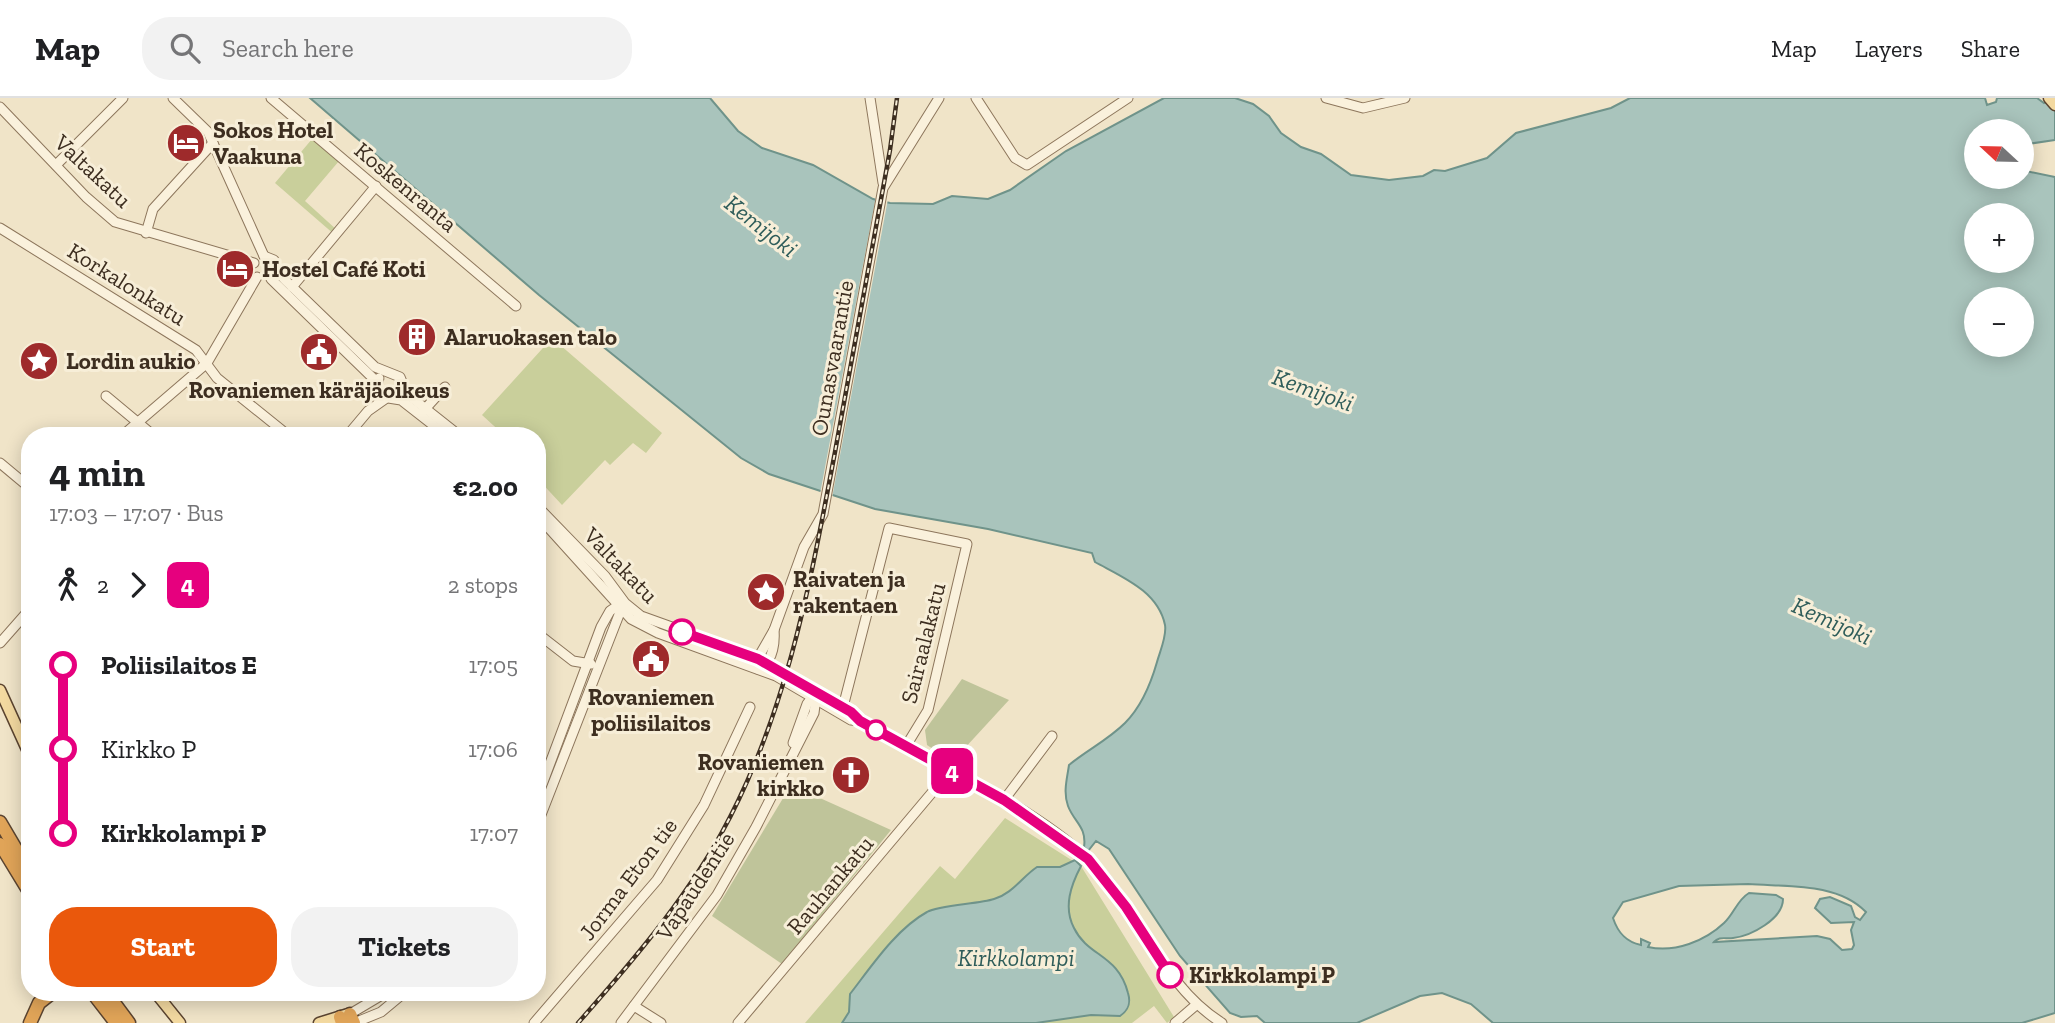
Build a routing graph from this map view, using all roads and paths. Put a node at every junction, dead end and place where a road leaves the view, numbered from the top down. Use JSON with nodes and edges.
{"nodes":[{"id":1,"x":123,"y":98,"type":"edge"},
{"id":2,"x":173,"y":98,"type":"edge"},
{"id":3,"x":271,"y":98,"type":"edge"},
{"id":4,"x":870,"y":98,"type":"edge"},
{"id":5,"x":939,"y":98,"type":"edge"},
{"id":6,"x":976,"y":98,"type":"edge"},
{"id":7,"x":1128,"y":98,"type":"edge"},
{"id":8,"x":1405,"y":98,"type":"edge"},
{"id":9,"x":2049,"y":98,"type":"edge"},
{"id":10,"x":1330,"y":99,"type":"edge"},
{"id":11,"x":2055,"y":106,"type":"edge"},
{"id":12,"x":0,"y":107,"type":"edge"},
{"id":13,"x":213,"y":142,"type":"junction"},
{"id":14,"x":880,"y":163,"type":"junction"},
{"id":15,"x":898,"y":164,"type":"junction"},
{"id":16,"x":56,"y":165,"type":"junction"},
{"id":17,"x":376,"y":186,"type":"junction"},
{"id":18,"x":883,"y":188,"type":"junction"},
{"id":19,"x":0,"y":228,"type":"edge"},
{"id":20,"x":146,"y":233,"type":"junction"},
{"id":21,"x":264,"y":256,"type":"junction"},
{"id":22,"x":254,"y":263,"type":"junction"},
{"id":23,"x":274,"y":275,"type":"junction"},
{"id":24,"x":257,"y":277,"type":"junction"},
{"id":25,"x":292,"y":287,"type":"junction"},
{"id":26,"x":516,"y":306,"type":"dead end"},
{"id":27,"x":207,"y":363,"type":"junction"},
{"id":28,"x":386,"y":373,"type":"junction"},
{"id":29,"x":403,"y":386,"type":"junction"},
{"id":30,"x":445,"y":387,"type":"dead end"},
{"id":31,"x":384,"y":393,"type":"junction"},
{"id":32,"x":106,"y":396,"type":"dead end"},
{"id":33,"x":425,"y":409,"type":"junction"},
{"id":34,"x":139,"y":422,"type":"junction"},
{"id":35,"x":133,"y":427,"type":"edge"},
{"id":36,"x":144,"y":427,"type":"edge"},
{"id":37,"x":278,"y":427,"type":"edge"},
{"id":38,"x":355,"y":427,"type":"edge"},
{"id":39,"x":436,"y":427,"type":"edge"},
{"id":40,"x":448,"y":427,"type":"edge"},
{"id":41,"x":0,"y":463,"type":"edge"},
{"id":42,"x":21,"y":480,"type":"edge"},
{"id":43,"x":546,"y":515,"type":"edge"},
{"id":44,"x":546,"y":525,"type":"edge"},
{"id":45,"x":621,"y":606,"type":"junction"},
{"id":46,"x":21,"y":619,"type":"edge"},
{"id":47,"x":774,"y":630,"type":"junction"},
{"id":48,"x":546,"y":640,"type":"edge"},
{"id":49,"x":0,"y":643,"type":"edge"},
{"id":50,"x":600,"y":662,"type":"junction"},
{"id":51,"x":767,"y":663,"type":"junction"},
{"id":52,"x":758,"y":664,"type":"junction"},
{"id":53,"x":585,"y":666,"type":"junction"},
{"id":54,"x":0,"y":690,"type":"edge"},
{"id":55,"x":815,"y":696,"type":"junction"},
{"id":56,"x":750,"y":707,"type":"dead end"},
{"id":57,"x":843,"y":707,"type":"junction"},
{"id":58,"x":860,"y":721,"type":"junction"},
{"id":59,"x":21,"y":736,"type":"edge"},
{"id":60,"x":1052,"y":736,"type":"dead end"},
{"id":61,"x":559,"y":743,"type":"junction"},
{"id":62,"x":906,"y":746,"type":"junction"},
{"id":63,"x":565,"y":753,"type":"junction"},
{"id":64,"x":554,"y":755,"type":"junction"},
{"id":65,"x":951,"y":771,"type":"junction"},
{"id":66,"x":546,"y":775,"type":"edge"},
{"id":67,"x":1004,"y":800,"type":"junction"},
{"id":68,"x":546,"y":802,"type":"edge"},
{"id":69,"x":0,"y":821,"type":"edge"},
{"id":70,"x":0,"y":844,"type":"edge"},
{"id":71,"x":21,"y":857,"type":"edge"},
{"id":72,"x":21,"y":878,"type":"edge"},
{"id":73,"x":42,"y":1001,"type":"edge"},
{"id":74,"x":94,"y":1001,"type":"edge"},
{"id":75,"x":99,"y":1001,"type":"edge"},
{"id":76,"x":113,"y":1001,"type":"edge"},
{"id":77,"x":162,"y":1001,"type":"edge"},
{"id":78,"x":375,"y":1001,"type":"edge"},
{"id":79,"x":394,"y":1001,"type":"edge"},
{"id":80,"x":1196,"y":1004,"type":"junction"},
{"id":81,"x":634,"y":1006,"type":"junction"},
{"id":82,"x":103,"y":1007,"type":"junction"},
{"id":83,"x":349,"y":1020,"type":"edge"},
{"id":84,"x":30,"y":1023,"type":"edge"},
{"id":85,"x":116,"y":1023,"type":"edge"},
{"id":86,"x":130,"y":1023,"type":"edge"},
{"id":87,"x":180,"y":1023,"type":"edge"},
{"id":88,"x":319,"y":1023,"type":"edge"},
{"id":89,"x":534,"y":1023,"type":"edge"},
{"id":90,"x":621,"y":1023,"type":"edge"},
{"id":91,"x":661,"y":1023,"type":"edge"},
{"id":92,"x":738,"y":1023,"type":"edge"},
{"id":93,"x":1175,"y":1023,"type":"edge"},
{"id":94,"x":1222,"y":1023,"type":"edge"}],
"edges":[{"from":1,"to":16,"type":"street"},
{"from":2,"to":13,"type":"street"},
{"from":3,"to":17,"type":"street","name":"Koskenranta"},
{"from":4,"to":14,"type":"street"},
{"from":5,"to":15,"type":"street","name":"Ounasvaarantie"},
{"from":6,"to":7,"type":"street"},
{"from":8,"to":10,"type":"street"},
{"from":9,"to":11,"type":"main road"},
{"from":12,"to":16,"type":"street","name":"Valtakatu"},
{"from":13,"to":20,"type":"street"},
{"from":13,"to":21,"type":"street"},
{"from":14,"to":15,"type":"street"},
{"from":14,"to":18,"type":"street"},
{"from":15,"to":18,"type":"street","name":"Ounasvaarantie"},
{"from":16,"to":20,"type":"street","name":"Valtakatu"},
{"from":17,"to":25,"type":"street"},
{"from":17,"to":26,"type":"street","name":"Koskenranta"},
{"from":18,"to":47,"type":"street","name":"Ounasvaarantie"},
{"from":19,"to":27,"type":"street","name":"Korkalonkatu"},
{"from":20,"to":22,"type":"street","name":"Valtakatu"},
{"from":21,"to":22,"type":"street"},
{"from":21,"to":23,"type":"street"},
{"from":22,"to":24,"type":"street"},
{"from":23,"to":24,"type":"street"},
{"from":23,"to":25,"type":"street"},
{"from":23,"to":31,"type":"street"},
{"from":24,"to":27,"type":"street"},
{"from":25,"to":28,"type":"street"},
{"from":27,"to":34,"type":"street"},
{"from":27,"to":37,"type":"street","name":"Korkalonkatu"},
{"from":28,"to":29,"type":"street"},
{"from":28,"to":31,"type":"street"},
{"from":29,"to":31,"type":"street"},
{"from":29,"to":33,"type":"street"},
{"from":30,"to":33,"type":"street"},
{"from":31,"to":38,"type":"street"},
{"from":31,"to":39,"type":"street"},
{"from":32,"to":34,"type":"street"},
{"from":33,"to":40,"type":"street"},
{"from":34,"to":35,"type":"street"},
{"from":34,"to":36,"type":"street"},
{"from":41,"to":42,"type":"street"},
{"from":43,"to":45,"type":"street","name":"Valtakatu"},
{"from":44,"to":45,"type":"street","name":"Valtakatu"},
{"from":45,"to":50,"type":"street"},
{"from":45,"to":52,"type":"street","name":"Valtakatu"},
{"from":45,"to":53,"type":"street"},
{"from":46,"to":49,"type":"street"},
{"from":47,"to":51,"type":"street","name":"Ounasvaarantie"},
{"from":47,"to":52,"type":"street","name":"Ounasvaarantie"},
{"from":48,"to":53,"type":"street"},
{"from":50,"to":53,"type":"street"},
{"from":50,"to":63,"type":"street"},
{"from":51,"to":52,"type":"street","name":"Valtakatu"},
{"from":51,"to":55,"type":"street","name":"Valtakatu"},
{"from":52,"to":55,"type":"street"},
{"from":53,"to":61,"type":"street"},
{"from":54,"to":59,"type":"main road"},
{"from":55,"to":57,"type":"street"},
{"from":55,"to":58,"type":"street"},
{"from":55,"to":81,"type":"street","name":"Vapaudentie"},
{"from":56,"to":89,"type":"street","name":"Jorma Eton tie"},
{"from":57,"to":58,"type":"street"},
{"from":57,"to":62,"type":"street","name":"Sairaalakatu"},
{"from":58,"to":62,"type":"street"},
{"from":60,"to":67,"type":"street"},
{"from":61,"to":63,"type":"street"},
{"from":61,"to":64,"type":"street"},
{"from":62,"to":65,"type":"street"},
{"from":63,"to":64,"type":"street"},
{"from":63,"to":68,"type":"street"},
{"from":64,"to":66,"type":"street"},
{"from":65,"to":67,"type":"street"},
{"from":65,"to":92,"type":"street","name":"Rauhankatu"},
{"from":67,"to":80,"type":"street"},
{"from":69,"to":71,"type":"highway"},
{"from":70,"to":72,"type":"highway"},
{"from":73,"to":84,"type":"highway"},
{"from":74,"to":82,"type":"highway"},
{"from":75,"to":82,"type":"highway"},
{"from":76,"to":86,"type":"highway"},
{"from":77,"to":87,"type":"main road"},
{"from":78,"to":83,"type":"street"},
{"from":79,"to":83,"type":"street"},
{"from":80,"to":93,"type":"street"},
{"from":80,"to":94,"type":"street"},
{"from":81,"to":90,"type":"street","name":"Vapaudentie"},
{"from":81,"to":91,"type":"street"},
{"from":82,"to":85,"type":"highway"},
{"from":83,"to":88,"type":"main road"}]}
